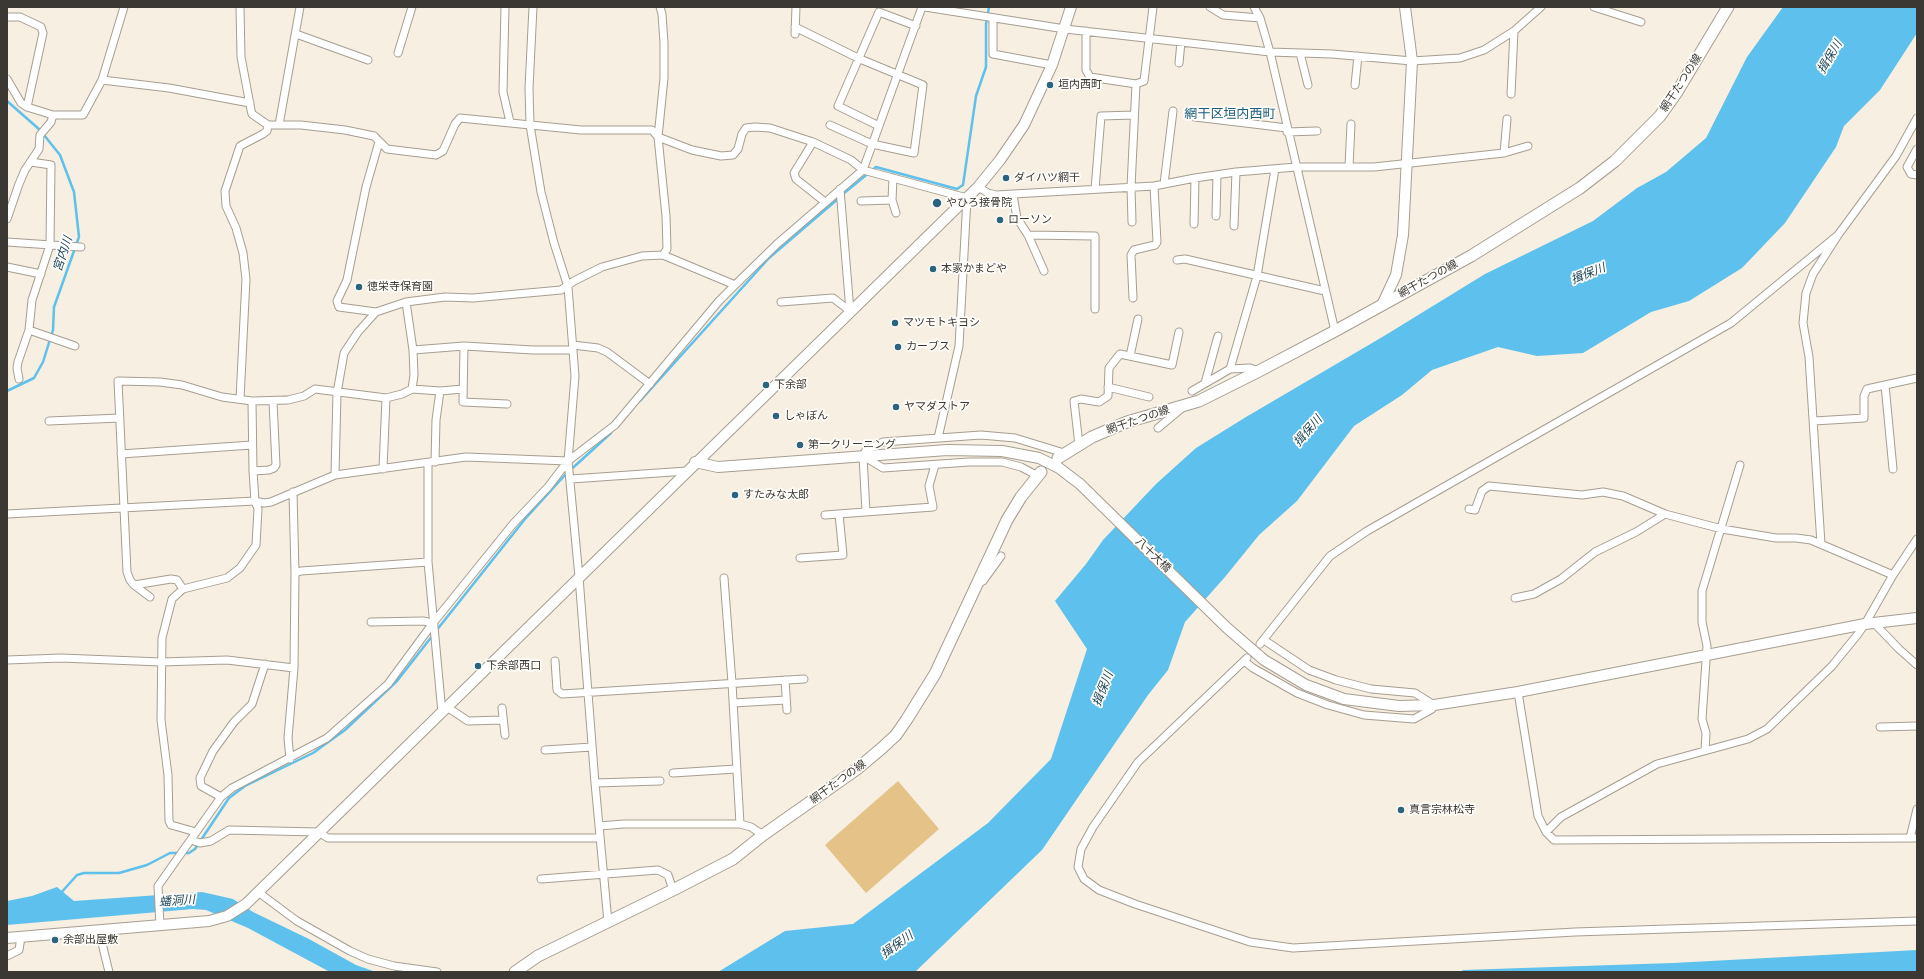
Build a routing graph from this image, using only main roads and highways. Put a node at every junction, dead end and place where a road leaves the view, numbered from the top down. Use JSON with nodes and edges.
{"nodes":[{"id":1,"x":1728,"y":7,"type":"edge"},
{"id":2,"x":1061,"y":456,"type":"road end"},
{"id":3,"x":1039,"y":474,"type":"road end"},
{"id":4,"x":515,"y":972,"type":"edge"}],
"edges":[{"from":1,"to":2,"type":"main road","name":"網干たつの線"},
{"from":3,"to":4,"type":"main road","name":"網干たつの線"}]}
